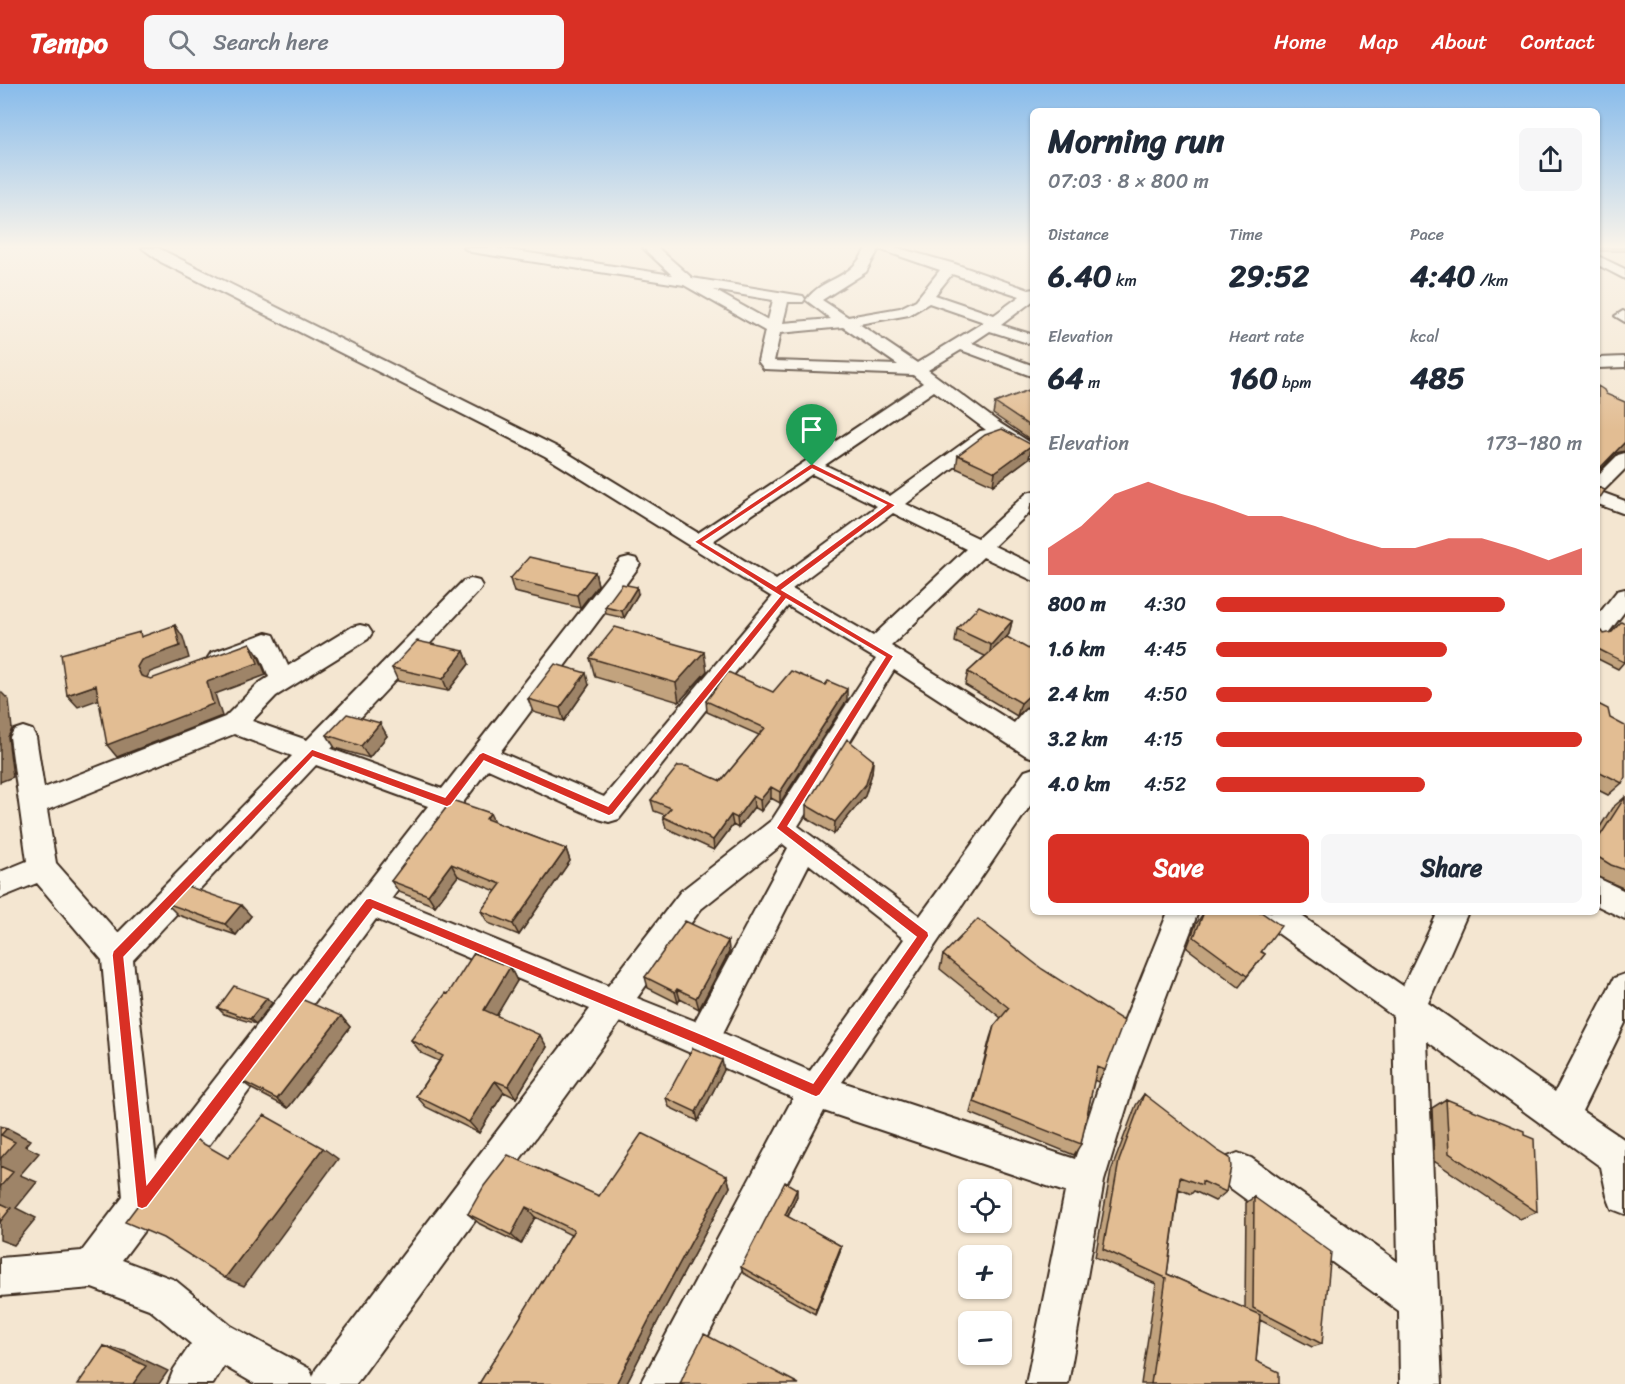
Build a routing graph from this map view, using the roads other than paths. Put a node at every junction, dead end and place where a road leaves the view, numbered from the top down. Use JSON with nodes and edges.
{"nodes":[{"id":1,"x":265,"y":309,"type":"edge"},
{"id":2,"x":736,"y":309,"type":"edge"},
{"id":3,"x":778,"y":309,"type":"edge"},
{"id":4,"x":826,"y":309,"type":"edge"},
{"id":5,"x":910,"y":309,"type":"edge"},
{"id":6,"x":956,"y":309,"type":"edge"},
{"id":7,"x":1013,"y":309,"type":"edge"},
{"id":8,"x":846,"y":322,"type":"junction"},
{"id":9,"x":992,"y":323,"type":"junction"},
{"id":10,"x":773,"y":329,"type":"junction"},
{"id":11,"x":1030,"y":338,"type":"edge"},
{"id":12,"x":958,"y":343,"type":"junction"},
{"id":13,"x":1625,"y":362,"type":"edge"},
{"id":14,"x":1600,"y":363,"type":"edge"},
{"id":15,"x":917,"y":370,"type":"junction"},
{"id":16,"x":1030,"y":370,"type":"edge"},
{"id":17,"x":934,"y":383,"type":"junction"},
{"id":18,"x":995,"y":428,"type":"junction"},
{"id":19,"x":1030,"y":450,"type":"edge"},
{"id":20,"x":1625,"y":459,"type":"edge"},
{"id":21,"x":812,"y":466,"type":"junction"},
{"id":22,"x":1600,"y":483,"type":"edge"},
{"id":23,"x":1600,"y":498,"type":"edge"},
{"id":24,"x":1030,"y":501,"type":"edge"},
{"id":25,"x":892,"y":505,"type":"junction"},
{"id":26,"x":1625,"y":508,"type":"edge"},
{"id":27,"x":698,"y":542,"type":"junction"},
{"id":28,"x":980,"y":548,"type":"junction"},
{"id":29,"x":629,"y":564,"type":"dead end"},
{"id":30,"x":1030,"y":572,"type":"edge"},
{"id":31,"x":471,"y":586,"type":"dead end"},
{"id":32,"x":781,"y":593,"type":"junction"},
{"id":33,"x":1625,"y":596,"type":"edge"},
{"id":34,"x":1600,"y":627,"type":"edge"},
{"id":35,"x":360,"y":633,"type":"dead end"},
{"id":36,"x":882,"y":651,"type":"junction"},
{"id":37,"x":202,"y":665,"type":"edge"},
{"id":38,"x":282,"y":680,"type":"junction"},
{"id":39,"x":234,"y":724,"type":"junction"},
{"id":40,"x":1030,"y":729,"type":"edge"},
{"id":41,"x":23,"y":737,"type":"dead end"},
{"id":42,"x":1025,"y":743,"type":"edge"},
{"id":43,"x":312,"y":752,"type":"junction"},
{"id":44,"x":483,"y":756,"type":"junction"},
{"id":45,"x":1030,"y":784,"type":"edge"},
{"id":46,"x":447,"y":802,"type":"junction"},
{"id":47,"x":33,"y":804,"type":"junction"},
{"id":48,"x":793,"y":836,"type":"junction"},
{"id":49,"x":42,"y":868,"type":"junction"},
{"id":50,"x":0,"y":885,"type":"edge"},
{"id":51,"x":1600,"y":892,"type":"edge"},
{"id":52,"x":370,"y":903,"type":"junction"},
{"id":53,"x":1625,"y":906,"type":"edge"},
{"id":54,"x":1182,"y":915,"type":"edge"},
{"id":55,"x":1276,"y":915,"type":"edge"},
{"id":56,"x":1453,"y":915,"type":"edge"},
{"id":57,"x":923,"y":936,"type":"junction"},
{"id":58,"x":117,"y":955,"type":"junction"},
{"id":59,"x":1625,"y":989,"type":"edge"},
{"id":60,"x":613,"y":1005,"type":"junction"},
{"id":61,"x":1409,"y":1009,"type":"junction"},
{"id":62,"x":702,"y":1040,"type":"junction"},
{"id":63,"x":816,"y":1091,"type":"junction"},
{"id":64,"x":1561,"y":1116,"type":"junction"},
{"id":65,"x":1621,"y":1160,"type":"edge"},
{"id":66,"x":1238,"y":1171,"type":"dead end"},
{"id":67,"x":1086,"y":1181,"type":"junction"},
{"id":68,"x":1625,"y":1196,"type":"edge"},
{"id":69,"x":142,"y":1202,"type":"junction"},
{"id":70,"x":92,"y":1269,"type":"junction"},
{"id":71,"x":0,"y":1278,"type":"edge"},
{"id":72,"x":1420,"y":1302,"type":"junction"},
{"id":73,"x":218,"y":1340,"type":"junction"},
{"id":74,"x":189,"y":1384,"type":"edge"},
{"id":75,"x":295,"y":1384,"type":"edge"},
{"id":76,"x":331,"y":1384,"type":"edge"},
{"id":77,"x":661,"y":1384,"type":"edge"},
{"id":78,"x":1047,"y":1384,"type":"edge"},
{"id":79,"x":1421,"y":1384,"type":"edge"}],
"edges":[{"from":1,"to":27,"type":"street"},
{"from":2,"to":10,"type":"street"},
{"from":3,"to":10,"type":"street"},
{"from":4,"to":8,"type":"street"},
{"from":5,"to":8,"type":"street"},
{"from":6,"to":9,"type":"street"},
{"from":7,"to":9,"type":"street"},
{"from":8,"to":10,"type":"street"},
{"from":8,"to":15,"type":"street"},
{"from":9,"to":11,"type":"street"},
{"from":9,"to":12,"type":"street"},
{"from":10,"to":15,"type":"street"},
{"from":12,"to":15,"type":"street"},
{"from":12,"to":16,"type":"street"},
{"from":13,"to":14,"type":"street"},
{"from":15,"to":17,"type":"street"},
{"from":17,"to":18,"type":"street"},
{"from":17,"to":21,"type":"street"},
{"from":18,"to":19,"type":"street"},
{"from":18,"to":25,"type":"street"},
{"from":20,"to":22,"type":"street"},
{"from":21,"to":25,"type":"street"},
{"from":21,"to":27,"type":"street"},
{"from":23,"to":26,"type":"street"},
{"from":24,"to":28,"type":"street"},
{"from":25,"to":28,"type":"street"},
{"from":25,"to":32,"type":"street"},
{"from":27,"to":32,"type":"street"},
{"from":28,"to":30,"type":"street"},
{"from":28,"to":36,"type":"street"},
{"from":29,"to":44,"type":"street"},
{"from":31,"to":43,"type":"street"},
{"from":32,"to":36,"type":"street"},
{"from":32,"to":44,"type":"street"},
{"from":33,"to":34,"type":"street"},
{"from":35,"to":38,"type":"street"},
{"from":36,"to":42,"type":"street"},
{"from":36,"to":48,"type":"street"},
{"from":37,"to":38,"type":"street"},
{"from":38,"to":39,"type":"street"},
{"from":39,"to":43,"type":"street"},
{"from":39,"to":47,"type":"street"},
{"from":40,"to":42,"type":"street"},
{"from":41,"to":47,"type":"street"},
{"from":43,"to":46,"type":"street"},
{"from":43,"to":58,"type":"street"},
{"from":44,"to":46,"type":"street"},
{"from":45,"to":57,"type":"street"},
{"from":46,"to":52,"type":"street"},
{"from":47,"to":49,"type":"street"},
{"from":48,"to":57,"type":"street"},
{"from":48,"to":60,"type":"street"},
{"from":48,"to":62,"type":"street"},
{"from":49,"to":50,"type":"street"},
{"from":49,"to":58,"type":"street"},
{"from":51,"to":53,"type":"street"},
{"from":52,"to":60,"type":"street"},
{"from":52,"to":69,"type":"street"},
{"from":54,"to":67,"type":"street"},
{"from":55,"to":61,"type":"street"},
{"from":56,"to":61,"type":"street"},
{"from":57,"to":63,"type":"street"},
{"from":58,"to":69,"type":"street"},
{"from":59,"to":64,"type":"street"},
{"from":60,"to":62,"type":"street"},
{"from":60,"to":76,"type":"street"},
{"from":61,"to":64,"type":"street"},
{"from":61,"to":72,"type":"street"},
{"from":62,"to":63,"type":"street"},
{"from":63,"to":67,"type":"street"},
{"from":63,"to":77,"type":"street"},
{"from":64,"to":65,"type":"street"},
{"from":65,"to":68,"type":"street"},
{"from":66,"to":72,"type":"street"},
{"from":67,"to":78,"type":"street"},
{"from":69,"to":70,"type":"street"},
{"from":70,"to":71,"type":"street"},
{"from":70,"to":73,"type":"street"},
{"from":72,"to":79,"type":"street"},
{"from":73,"to":74,"type":"street"},
{"from":73,"to":75,"type":"street"}]}
